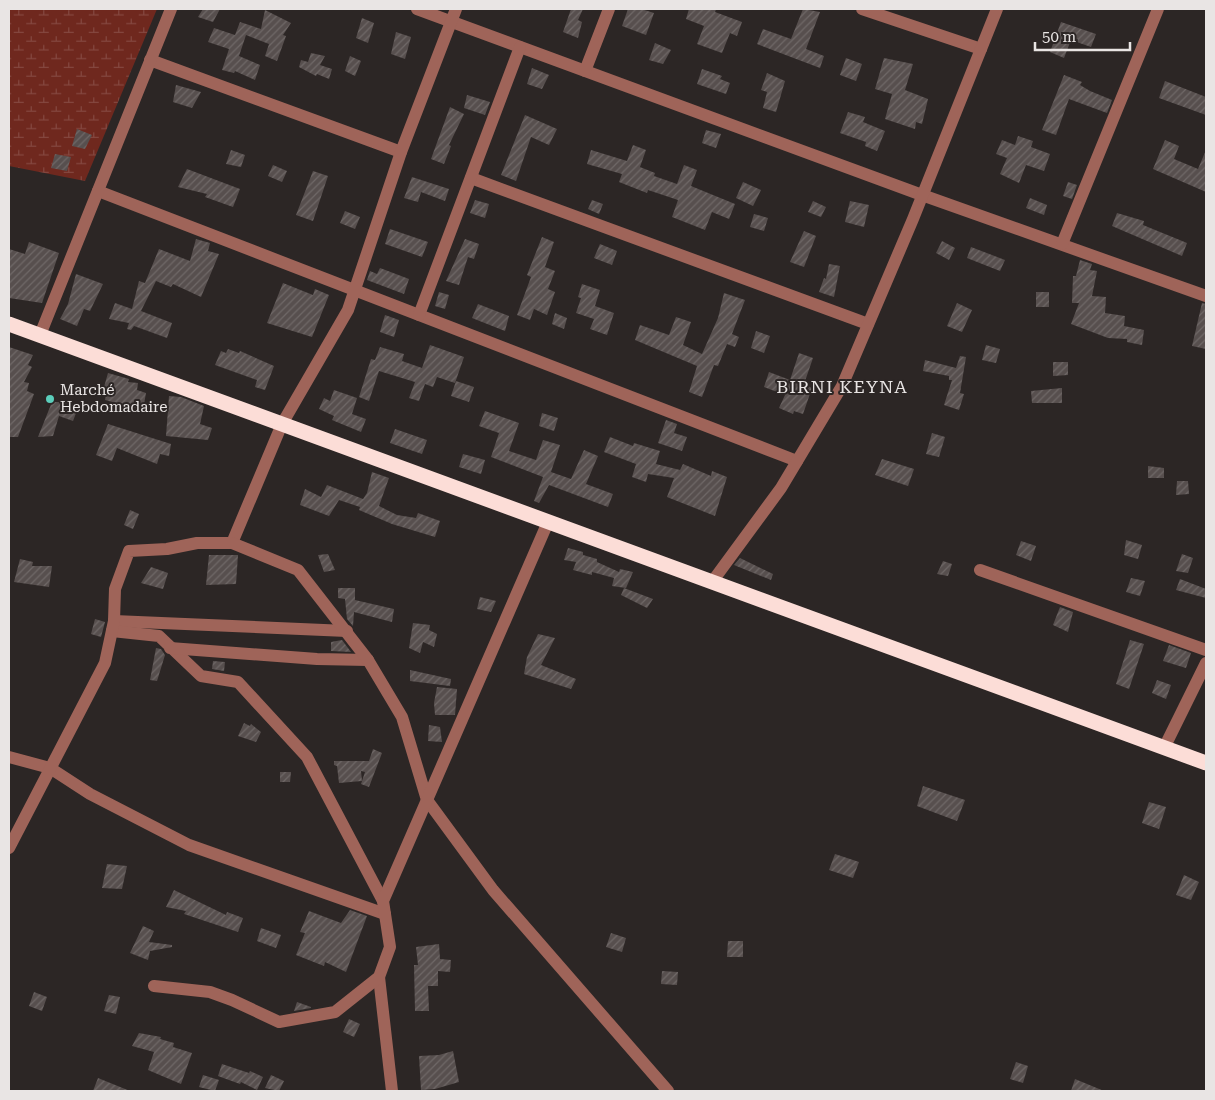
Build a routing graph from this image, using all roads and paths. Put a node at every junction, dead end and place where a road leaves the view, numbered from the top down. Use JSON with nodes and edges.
{"nodes":[{"id":1,"x":171,"y":9,"type":"edge"},
{"id":2,"x":417,"y":9,"type":"edge"},
{"id":3,"x":456,"y":9,"type":"edge"},
{"id":4,"x":609,"y":9,"type":"edge"},
{"id":5,"x":862,"y":9,"type":"edge"},
{"id":6,"x":997,"y":9,"type":"edge"},
{"id":7,"x":1158,"y":9,"type":"edge"},
{"id":8,"x":451,"y":21,"type":"junction"},
{"id":9,"x":520,"y":47,"type":"junction"},
{"id":10,"x":981,"y":49,"type":"junction"},
{"id":11,"x":150,"y":60,"type":"junction"},
{"id":12,"x":585,"y":70,"type":"junction"},
{"id":13,"x":401,"y":152,"type":"junction"},
{"id":14,"x":471,"y":178,"type":"junction"},
{"id":15,"x":98,"y":191,"type":"junction"},
{"id":16,"x":922,"y":195,"type":"junction"},
{"id":17,"x":1062,"y":244,"type":"junction"},
{"id":18,"x":354,"y":290,"type":"junction"},
{"id":19,"x":1206,"y":296,"type":"edge"},
{"id":20,"x":419,"y":315,"type":"junction"},
{"id":21,"x":9,"y":324,"type":"edge"},
{"id":22,"x":868,"y":324,"type":"junction"},
{"id":23,"x":40,"y":336,"type":"junction"},
{"id":24,"x":282,"y":424,"type":"junction"},
{"id":25,"x":797,"y":462,"type":"junction"},
{"id":26,"x":548,"y":522,"type":"junction"},
{"id":27,"x":232,"y":543,"type":"junction"},
{"id":28,"x":980,"y":570,"type":"dead end"},
{"id":29,"x":712,"y":582,"type":"junction"},
{"id":30,"x":113,"y":626,"type":"junction"},
{"id":31,"x":347,"y":631,"type":"junction"},
{"id":32,"x":170,"y":648,"type":"junction"},
{"id":33,"x":1206,"y":650,"type":"edge"},
{"id":34,"x":368,"y":660,"type":"junction"},
{"id":35,"x":1206,"y":663,"type":"edge"},
{"id":36,"x":1164,"y":748,"type":"junction"},
{"id":37,"x":9,"y":757,"type":"edge"},
{"id":38,"x":1206,"y":763,"type":"edge"},
{"id":39,"x":50,"y":768,"type":"junction"},
{"id":40,"x":427,"y":800,"type":"junction"},
{"id":41,"x":9,"y":848,"type":"edge"},
{"id":42,"x":383,"y":901,"type":"junction"},
{"id":43,"x":385,"y":914,"type":"junction"},
{"id":44,"x":379,"y":977,"type":"junction"},
{"id":45,"x":154,"y":986,"type":"dead end"},
{"id":46,"x":392,"y":1091,"type":"edge"},
{"id":47,"x":668,"y":1091,"type":"edge"}],
"edges":[{"from":1,"to":11,"type":"street"},
{"from":2,"to":8,"type":"street"},
{"from":3,"to":8,"type":"street"},
{"from":4,"to":12,"type":"street"},
{"from":5,"to":10,"type":"street"},
{"from":6,"to":10,"type":"street"},
{"from":7,"to":17,"type":"street"},
{"from":8,"to":9,"type":"street"},
{"from":8,"to":13,"type":"street"},
{"from":9,"to":12,"type":"street"},
{"from":9,"to":14,"type":"street"},
{"from":10,"to":16,"type":"street"},
{"from":11,"to":13,"type":"street"},
{"from":11,"to":15,"type":"street"},
{"from":12,"to":16,"type":"street"},
{"from":13,"to":18,"type":"street"},
{"from":14,"to":20,"type":"street"},
{"from":14,"to":22,"type":"street"},
{"from":15,"to":18,"type":"street"},
{"from":15,"to":23,"type":"street"},
{"from":16,"to":17,"type":"street"},
{"from":16,"to":22,"type":"street"},
{"from":17,"to":19,"type":"street"},
{"from":18,"to":20,"type":"street"},
{"from":18,"to":24,"type":"street"},
{"from":20,"to":25,"type":"street"},
{"from":21,"to":23,"type":"highway"},
{"from":22,"to":25,"type":"street"},
{"from":23,"to":24,"type":"highway"},
{"from":24,"to":26,"type":"highway"},
{"from":24,"to":27,"type":"street"},
{"from":25,"to":29,"type":"street"},
{"from":26,"to":29,"type":"highway"},
{"from":26,"to":40,"type":"street"},
{"from":27,"to":30,"type":"street"},
{"from":27,"to":31,"type":"street"},
{"from":28,"to":33,"type":"street"},
{"from":29,"to":36,"type":"highway"},
{"from":30,"to":31,"type":"street"},
{"from":30,"to":32,"type":"street"},
{"from":30,"to":39,"type":"street"},
{"from":31,"to":34,"type":"street"},
{"from":32,"to":34,"type":"street"},
{"from":32,"to":42,"type":"street"},
{"from":34,"to":40,"type":"street"},
{"from":35,"to":36,"type":"street"},
{"from":36,"to":38,"type":"highway"},
{"from":37,"to":39,"type":"street"},
{"from":39,"to":41,"type":"street"},
{"from":39,"to":43,"type":"street"},
{"from":40,"to":42,"type":"street"},
{"from":40,"to":47,"type":"street"},
{"from":42,"to":43,"type":"street"},
{"from":43,"to":44,"type":"street"},
{"from":44,"to":45,"type":"street"},
{"from":44,"to":46,"type":"street"}]}
